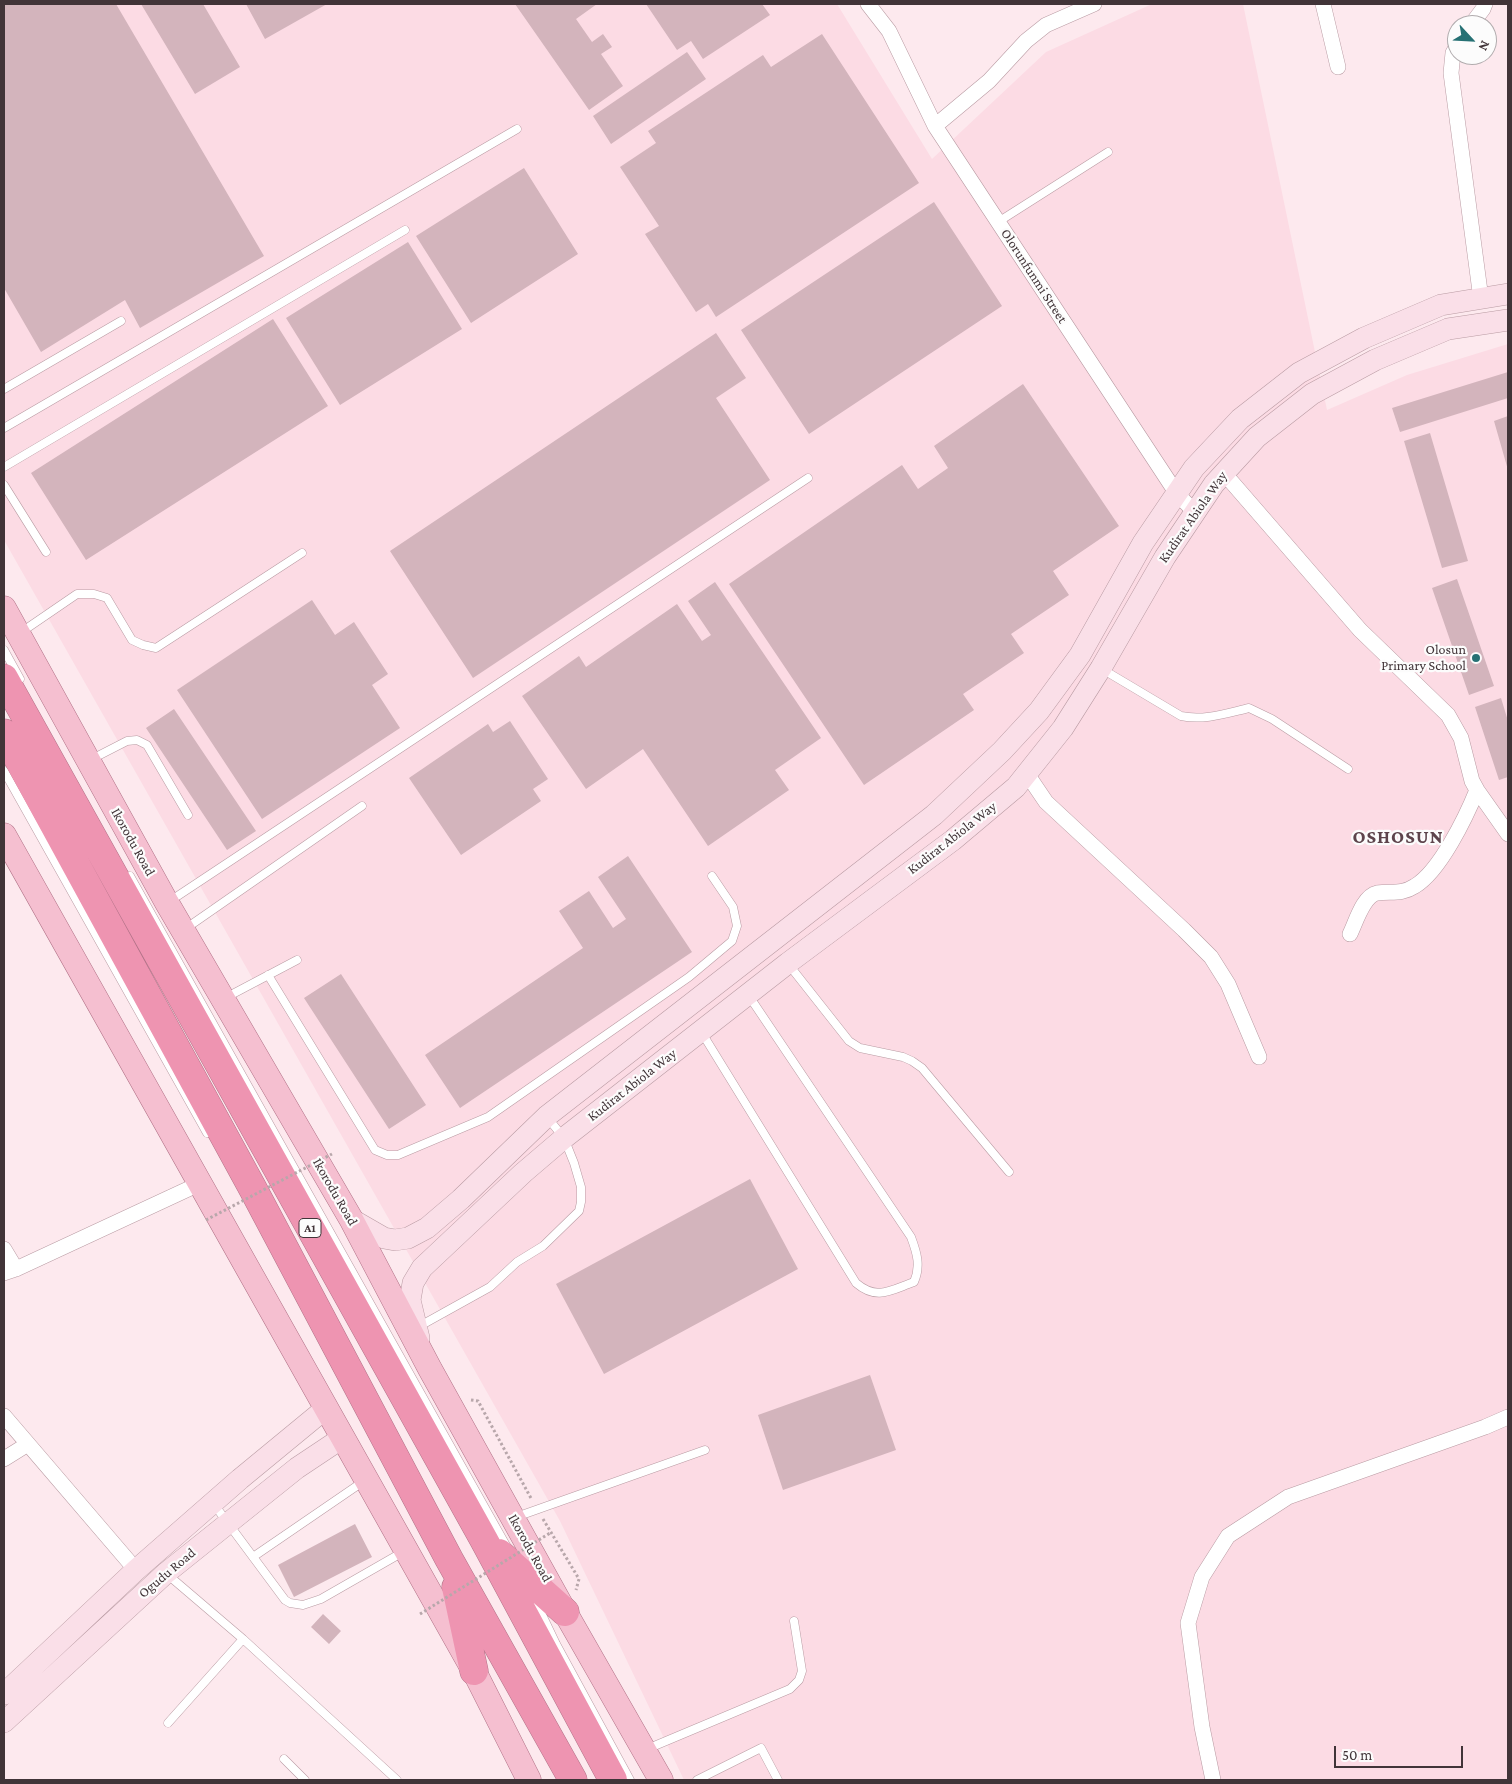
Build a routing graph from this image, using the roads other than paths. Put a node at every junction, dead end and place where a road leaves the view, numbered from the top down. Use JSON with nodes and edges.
{"nodes":[{"id":1,"x":868,"y":4,"type":"edge"},
{"id":2,"x":1094,"y":4,"type":"edge"},
{"id":3,"x":1323,"y":4,"type":"edge"},
{"id":4,"x":1485,"y":4,"type":"edge"},
{"id":5,"x":1478,"y":15,"type":"edge"},
{"id":6,"x":1452,"y":65,"type":"edge"},
{"id":7,"x":1338,"y":67,"type":"dead end"},
{"id":8,"x":935,"y":126,"type":"junction"},
{"id":9,"x":517,"y":129,"type":"dead end"},
{"id":10,"x":1108,"y":152,"type":"dead end"},
{"id":11,"x":998,"y":222,"type":"junction"},
{"id":12,"x":405,"y":230,"type":"dead end"},
{"id":13,"x":1508,"y":294,"type":"edge"},
{"id":14,"x":1481,"y":299,"type":"junction"},
{"id":15,"x":1508,"y":320,"type":"edge"},
{"id":16,"x":121,"y":322,"type":"dead end"},
{"id":17,"x":4,"y":389,"type":"edge"},
{"id":18,"x":4,"y":428,"type":"edge"},
{"id":19,"x":4,"y":467,"type":"edge"},
{"id":20,"x":1223,"y":472,"type":"junction"},
{"id":21,"x":808,"y":478,"type":"dead end"},
{"id":22,"x":4,"y":486,"type":"edge"},
{"id":23,"x":1177,"y":494,"type":"junction"},
{"id":24,"x":1194,"y":512,"type":"junction"},
{"id":25,"x":46,"y":552,"type":"dead end"},
{"id":26,"x":302,"y":554,"type":"dead end"},
{"id":27,"x":4,"y":608,"type":"edge"},
{"id":28,"x":11,"y":642,"type":"edge"},
{"id":29,"x":1101,"y":668,"type":"junction"},
{"id":30,"x":13,"y":681,"type":"edge"},
{"id":31,"x":4,"y":733,"type":"edge"},
{"id":32,"x":89,"y":761,"type":"junction"},
{"id":33,"x":1348,"y":769,"type":"dead end"},
{"id":34,"x":4,"y":771,"type":"edge"},
{"id":35,"x":1027,"y":774,"type":"junction"},
{"id":36,"x":1477,"y":790,"type":"junction"},
{"id":37,"x":362,"y":806,"type":"dead end"},
{"id":38,"x":188,"y":815,"type":"dead end"},
{"id":39,"x":1508,"y":834,"type":"edge"},
{"id":40,"x":7,"y":847,"type":"edge"},
{"id":41,"x":124,"y":866,"type":"dead end"},
{"id":42,"x":712,"y":876,"type":"dead end"},
{"id":43,"x":167,"y":903,"type":"junction"},
{"id":44,"x":183,"y":930,"type":"junction"},
{"id":45,"x":1350,"y":934,"type":"dead end"},
{"id":46,"x":296,"y":960,"type":"dead end"},
{"id":47,"x":788,"y":963,"type":"junction"},
{"id":48,"x":268,"y":975,"type":"junction"},
{"id":49,"x":748,"y":995,"type":"junction"},
{"id":50,"x":224,"y":999,"type":"junction"},
{"id":51,"x":701,"y":1031,"type":"junction"},
{"id":52,"x":1259,"y":1057,"type":"dead end"},
{"id":53,"x":547,"y":1116,"type":"junction"},
{"id":54,"x":564,"y":1138,"type":"junction"},
{"id":55,"x":213,"y":1143,"type":"dead end"},
{"id":56,"x":1009,"y":1172,"type":"dead end"},
{"id":57,"x":199,"y":1184,"type":"junction"},
{"id":58,"x":351,"y":1219,"type":"junction"},
{"id":59,"x":4,"y":1249,"type":"edge"},
{"id":60,"x":10,"y":1271,"type":"edge"},
{"id":61,"x":416,"y":1328,"type":"junction"},
{"id":62,"x":430,"y":1369,"type":"junction"},
{"id":63,"x":325,"y":1409,"type":"junction"},
{"id":64,"x":4,"y":1416,"type":"edge"},
{"id":65,"x":1508,"y":1417,"type":"edge"},
{"id":66,"x":342,"y":1438,"type":"junction"},
{"id":67,"x":28,"y":1444,"type":"junction"},
{"id":68,"x":705,"y":1450,"type":"dead end"},
{"id":69,"x":4,"y":1459,"type":"edge"},
{"id":70,"x":365,"y":1480,"type":"junction"},
{"id":71,"x":213,"y":1502,"type":"junction"},
{"id":72,"x":513,"y":1518,"type":"junction"},
{"id":73,"x":227,"y":1523,"type":"junction"},
{"id":74,"x":484,"y":1540,"type":"junction"},
{"id":75,"x":404,"y":1551,"type":"junction"},
{"id":76,"x":252,"y":1558,"type":"junction"},
{"id":77,"x":136,"y":1570,"type":"junction"},
{"id":78,"x":166,"y":1573,"type":"junction"},
{"id":79,"x":522,"y":1574,"type":"junction"},
{"id":80,"x":452,"y":1580,"type":"junction"},
{"id":81,"x":565,"y":1612,"type":"junction"},
{"id":82,"x":794,"y":1621,"type":"dead end"},
{"id":83,"x":472,"y":1623,"type":"dead end"},
{"id":84,"x":243,"y":1639,"type":"junction"},
{"id":85,"x":474,"y":1671,"type":"junction"},
{"id":86,"x":4,"y":1694,"type":"edge"},
{"id":87,"x":4,"y":1722,"type":"edge"},
{"id":88,"x":168,"y":1722,"type":"dead end"},
{"id":89,"x":644,"y":1751,"type":"junction"},
{"id":90,"x":284,"y":1759,"type":"dead end"},
{"id":91,"x":713,"y":1772,"type":"junction"},
{"id":92,"x":305,"y":1780,"type":"edge"},
{"id":93,"x":397,"y":1780,"type":"edge"},
{"id":94,"x":529,"y":1780,"type":"edge"},
{"id":95,"x":573,"y":1780,"type":"edge"},
{"id":96,"x":613,"y":1780,"type":"edge"},
{"id":97,"x":630,"y":1780,"type":"edge"},
{"id":98,"x":661,"y":1780,"type":"edge"},
{"id":99,"x":698,"y":1780,"type":"edge"},
{"id":100,"x":718,"y":1780,"type":"edge"},
{"id":101,"x":778,"y":1780,"type":"edge"},
{"id":102,"x":1213,"y":1780,"type":"edge"}],
"edges":[{"from":1,"to":8,"type":"street","name":"Olorunfunmi Street"},
{"from":2,"to":8,"type":"street"},
{"from":3,"to":7,"type":"street"},
{"from":4,"to":5,"type":"street"},
{"from":6,"to":14,"type":"street"},
{"from":8,"to":11,"type":"street","name":"Olorunfunmi Street"},
{"from":9,"to":18,"type":"lane"},
{"from":10,"to":11,"type":"lane"},
{"from":11,"to":23,"type":"street","name":"Olorunfunmi Street"},
{"from":12,"to":19,"type":"lane"},
{"from":13,"to":14,"type":"main road","name":"Kudirat Abiola Way"},
{"from":14,"to":23,"type":"main road","name":"Kudirat Abiola Way"},
{"from":15,"to":20,"type":"main road","name":"Kudirat Abiola Way"},
{"from":16,"to":17,"type":"lane"},
{"from":20,"to":24,"type":"main road","name":"Kudirat Abiola Way"},
{"from":20,"to":36,"type":"street"},
{"from":21,"to":43,"type":"lane"},
{"from":22,"to":25,"type":"lane"},
{"from":23,"to":24,"type":"street","name":"Olorunfunmi Street"},
{"from":23,"to":53,"type":"main road","name":"Kudirat Abiola Way"},
{"from":24,"to":29,"type":"main road","name":"Kudirat Abiola Way"},
{"from":26,"to":28,"type":"lane"},
{"from":27,"to":28,"type":"main road","name":"Ikorodu Road"},
{"from":28,"to":30,"type":"lane"},
{"from":28,"to":32,"type":"main road","name":"Ikorodu Road"},
{"from":29,"to":33,"type":"lane"},
{"from":29,"to":35,"type":"main road","name":"Kudirat Abiola Way"},
{"from":30,"to":74,"type":"highway","number":"A1"},
{"from":31,"to":80,"type":"highway","number":"A1"},
{"from":32,"to":38,"type":"lane"},
{"from":32,"to":43,"type":"main road","name":"Ikorodu Road"},
{"from":34,"to":55,"type":"lane"},
{"from":35,"to":47,"type":"main road","name":"Kudirat Abiola Way"},
{"from":35,"to":52,"type":"street"},
{"from":36,"to":39,"type":"street"},
{"from":36,"to":45,"type":"street"},
{"from":37,"to":44,"type":"lane"},
{"from":40,"to":57,"type":"main road"},
{"from":41,"to":79,"type":"lane"},
{"from":42,"to":48,"type":"lane"},
{"from":43,"to":44,"type":"main road","name":"Ikorodu Road"},
{"from":44,"to":50,"type":"main road","name":"Ikorodu Road"},
{"from":46,"to":48,"type":"lane"},
{"from":47,"to":49,"type":"main road","name":"Kudirat Abiola Way"},
{"from":47,"to":56,"type":"lane"},
{"from":48,"to":50,"type":"lane"},
{"from":49,"to":51,"type":"main road","name":"Kudirat Abiola Way"},
{"from":49,"to":51,"type":"lane"},
{"from":50,"to":58,"type":"main road","name":"Ikorodu Road"},
{"from":51,"to":54,"type":"main road","name":"Kudirat Abiola Way"},
{"from":53,"to":54,"type":"lane"},
{"from":53,"to":58,"type":"main road","name":"Kudirat Abiola Way"},
{"from":54,"to":61,"type":"main road","name":"Kudirat Abiola Way"},
{"from":54,"to":61,"type":"lane"},
{"from":57,"to":60,"type":"street"},
{"from":57,"to":63,"type":"main road"},
{"from":58,"to":62,"type":"main road","name":"Ikorodu Road"},
{"from":59,"to":60,"type":"street"},
{"from":61,"to":62,"type":"main road","name":"Kudirat Abiola Way"},
{"from":62,"to":72,"type":"main road","name":"Ikorodu Road"},
{"from":63,"to":66,"type":"main road"},
{"from":63,"to":71,"type":"main road","name":"Ogudu Road"},
{"from":64,"to":67,"type":"street"},
{"from":65,"to":102,"type":"street"},
{"from":66,"to":70,"type":"main road"},
{"from":66,"to":73,"type":"main road","name":"Ogudu Road"},
{"from":67,"to":69,"type":"street"},
{"from":67,"to":77,"type":"street"},
{"from":68,"to":72,"type":"lane"},
{"from":70,"to":75,"type":"main road"},
{"from":70,"to":76,"type":"lane"},
{"from":71,"to":73,"type":"lane"},
{"from":71,"to":77,"type":"main road","name":"Ogudu Road"},
{"from":72,"to":81,"type":"main road","name":"Ikorodu Road"},
{"from":73,"to":76,"type":"lane"},
{"from":73,"to":78,"type":"main road","name":"Ogudu Road"},
{"from":74,"to":79,"type":"highway"},
{"from":74,"to":96,"type":"highway","number":"A1"},
{"from":75,"to":76,"type":"lane"},
{"from":75,"to":85,"type":"main road"},
{"from":77,"to":86,"type":"main road","name":"Ogudu Road"},
{"from":78,"to":84,"type":"lane"},
{"from":78,"to":87,"type":"main road","name":"Ogudu Road"},
{"from":79,"to":81,"type":"highway"},
{"from":79,"to":97,"type":"lane"},
{"from":80,"to":83,"type":"lane"},
{"from":80,"to":85,"type":"highway"},
{"from":80,"to":95,"type":"highway","number":"A1"},
{"from":81,"to":89,"type":"main road","name":"Ikorodu Road"},
{"from":82,"to":89,"type":"lane"},
{"from":84,"to":88,"type":"lane"},
{"from":84,"to":93,"type":"lane"},
{"from":85,"to":94,"type":"main road"},
{"from":89,"to":98,"type":"main road","name":"Ikorodu Road"},
{"from":90,"to":92,"type":"lane"},
{"from":91,"to":99,"type":"lane"},
{"from":91,"to":100,"type":"lane"},
{"from":91,"to":101,"type":"lane"}]}
